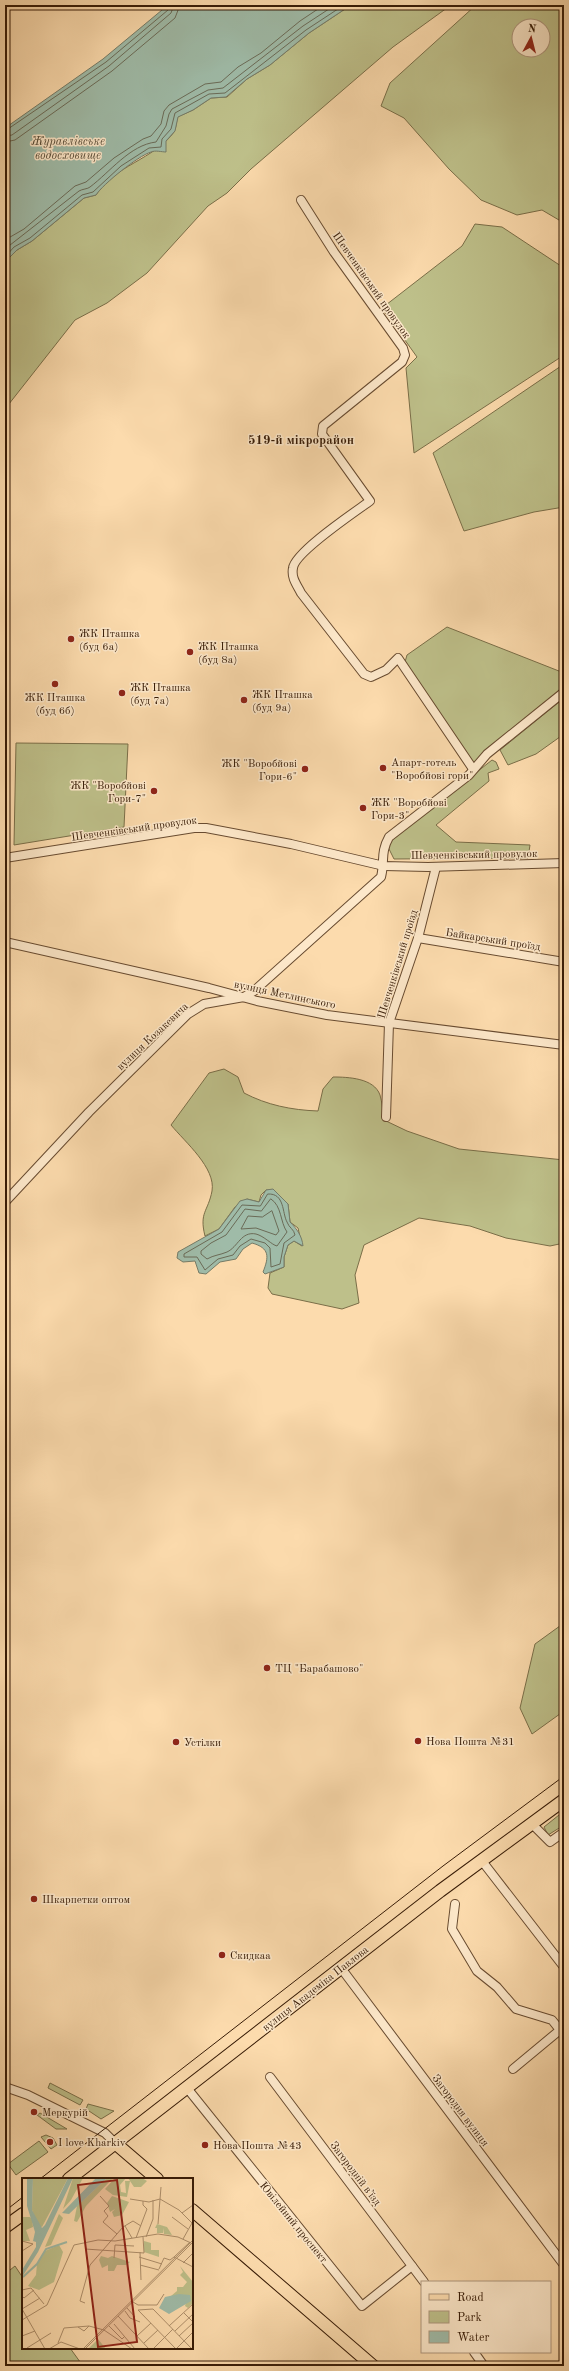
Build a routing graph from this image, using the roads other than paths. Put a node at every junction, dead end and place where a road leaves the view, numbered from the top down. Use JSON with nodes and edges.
{"nodes":[{"id":1,"x":301,"y":200,"type":"dead end"},
{"id":2,"x":564,"y":692,"type":"edge"},
{"id":3,"x":471,"y":772,"type":"junction"},
{"id":4,"x":5,"y":858,"type":"edge"},
{"id":5,"x":564,"y":863,"type":"edge"},
{"id":6,"x":384,"y":866,"type":"junction"},
{"id":7,"x":436,"y":867,"type":"junction"},
{"id":8,"x":418,"y":938,"type":"junction"},
{"id":9,"x":5,"y":942,"type":"edge"},
{"id":10,"x":564,"y":962,"type":"edge"},
{"id":11,"x":244,"y":997,"type":"junction"},
{"id":12,"x":389,"y":1023,"type":"junction"},
{"id":13,"x":564,"y":1045,"type":"edge"},
{"id":14,"x":386,"y":1117,"type":"dead end"},
{"id":15,"x":5,"y":1202,"type":"edge"},
{"id":16,"x":564,"y":1800,"type":"edge"},
{"id":17,"x":532,"y":1824,"type":"junction"},
{"id":18,"x":564,"y":1832,"type":"edge"},
{"id":19,"x":482,"y":1861,"type":"junction"},
{"id":20,"x":455,"y":1904,"type":"dead end"},
{"id":21,"x":564,"y":1967,"type":"edge"},
{"id":22,"x":341,"y":1968,"type":"junction"},
{"id":23,"x":564,"y":2020,"type":"edge"},
{"id":24,"x":561,"y":2031,"type":"edge"},
{"id":25,"x":513,"y":2069,"type":"dead end"},
{"id":26,"x":270,"y":2077,"type":"dead end"},
{"id":27,"x":5,"y":2087,"type":"edge"},
{"id":28,"x":187,"y":2088,"type":"junction"},
{"id":29,"x":115,"y":2143,"type":"junction"},
{"id":30,"x":70,"y":2178,"type":"edge"},
{"id":31,"x":156,"y":2178,"type":"edge"},
{"id":32,"x":193,"y":2211,"type":"edge"},
{"id":33,"x":22,"y":2215,"type":"edge"},
{"id":34,"x":5,"y":2227,"type":"edge"},
{"id":35,"x":564,"y":2265,"type":"edge"},
{"id":36,"x":412,"y":2266,"type":"junction"},
{"id":37,"x":423,"y":2281,"type":"edge"},
{"id":38,"x":475,"y":2353,"type":"edge"},
{"id":39,"x":366,"y":2365,"type":"edge"},
{"id":40,"x":484,"y":2366,"type":"edge"}],
"edges":[{"from":1,"to":3,"type":"street","name":"Шевченківський провулок"},
{"from":2,"to":3,"type":"street"},
{"from":3,"to":6,"type":"street"},
{"from":4,"to":6,"type":"street","name":"Шевченківський провулок"},
{"from":5,"to":7,"type":"street","name":"Шевченківський провулок"},
{"from":6,"to":7,"type":"street","name":"Шевченківський провулок"},
{"from":6,"to":11,"type":"street","name":"вулиця Козакевича"},
{"from":7,"to":8,"type":"street","name":"Шевченківський проїзд"},
{"from":8,"to":10,"type":"street","name":"Байкарський проїзд"},
{"from":8,"to":12,"type":"street","name":"Шевченківський проїзд"},
{"from":9,"to":11,"type":"street","name":"вулиця Метлинського"},
{"from":11,"to":12,"type":"street","name":"вулиця Метлинського"},
{"from":11,"to":15,"type":"street","name":"вулиця Козакевича"},
{"from":12,"to":13,"type":"street","name":"вулиця Метлинського"},
{"from":12,"to":14,"type":"street","name":"Шевченківський проїзд"},
{"from":16,"to":17,"type":"main road","name":"вулиця Академіка Павлова"},
{"from":17,"to":18,"type":"street"},
{"from":17,"to":19,"type":"main road","name":"вулиця Академіка Павлова"},
{"from":19,"to":21,"type":"street"},
{"from":19,"to":22,"type":"main road","name":"вулиця Академіка Павлова"},
{"from":20,"to":24,"type":"street"},
{"from":22,"to":28,"type":"main road","name":"вулиця Академіка Павлова"},
{"from":22,"to":35,"type":"street","name":"Загородня вулиця"},
{"from":23,"to":24,"type":"street"},
{"from":24,"to":25,"type":"street"},
{"from":26,"to":36,"type":"street","name":"Загородній вʼїзд"},
{"from":27,"to":29,"type":"street"},
{"from":28,"to":29,"type":"main road","name":"вулиця Академіка Павлова"},
{"from":28,"to":36,"type":"street","name":"Ювілейний проспект"},
{"from":29,"to":30,"type":"main road","name":"вулиця Академіка Павлова"},
{"from":29,"to":31,"type":"main road"},
{"from":32,"to":39,"type":"main road"},
{"from":33,"to":34,"type":"main road"},
{"from":36,"to":37,"type":"street","name":"Загородній вʼїзд"},
{"from":38,"to":40,"type":"street"}]}
